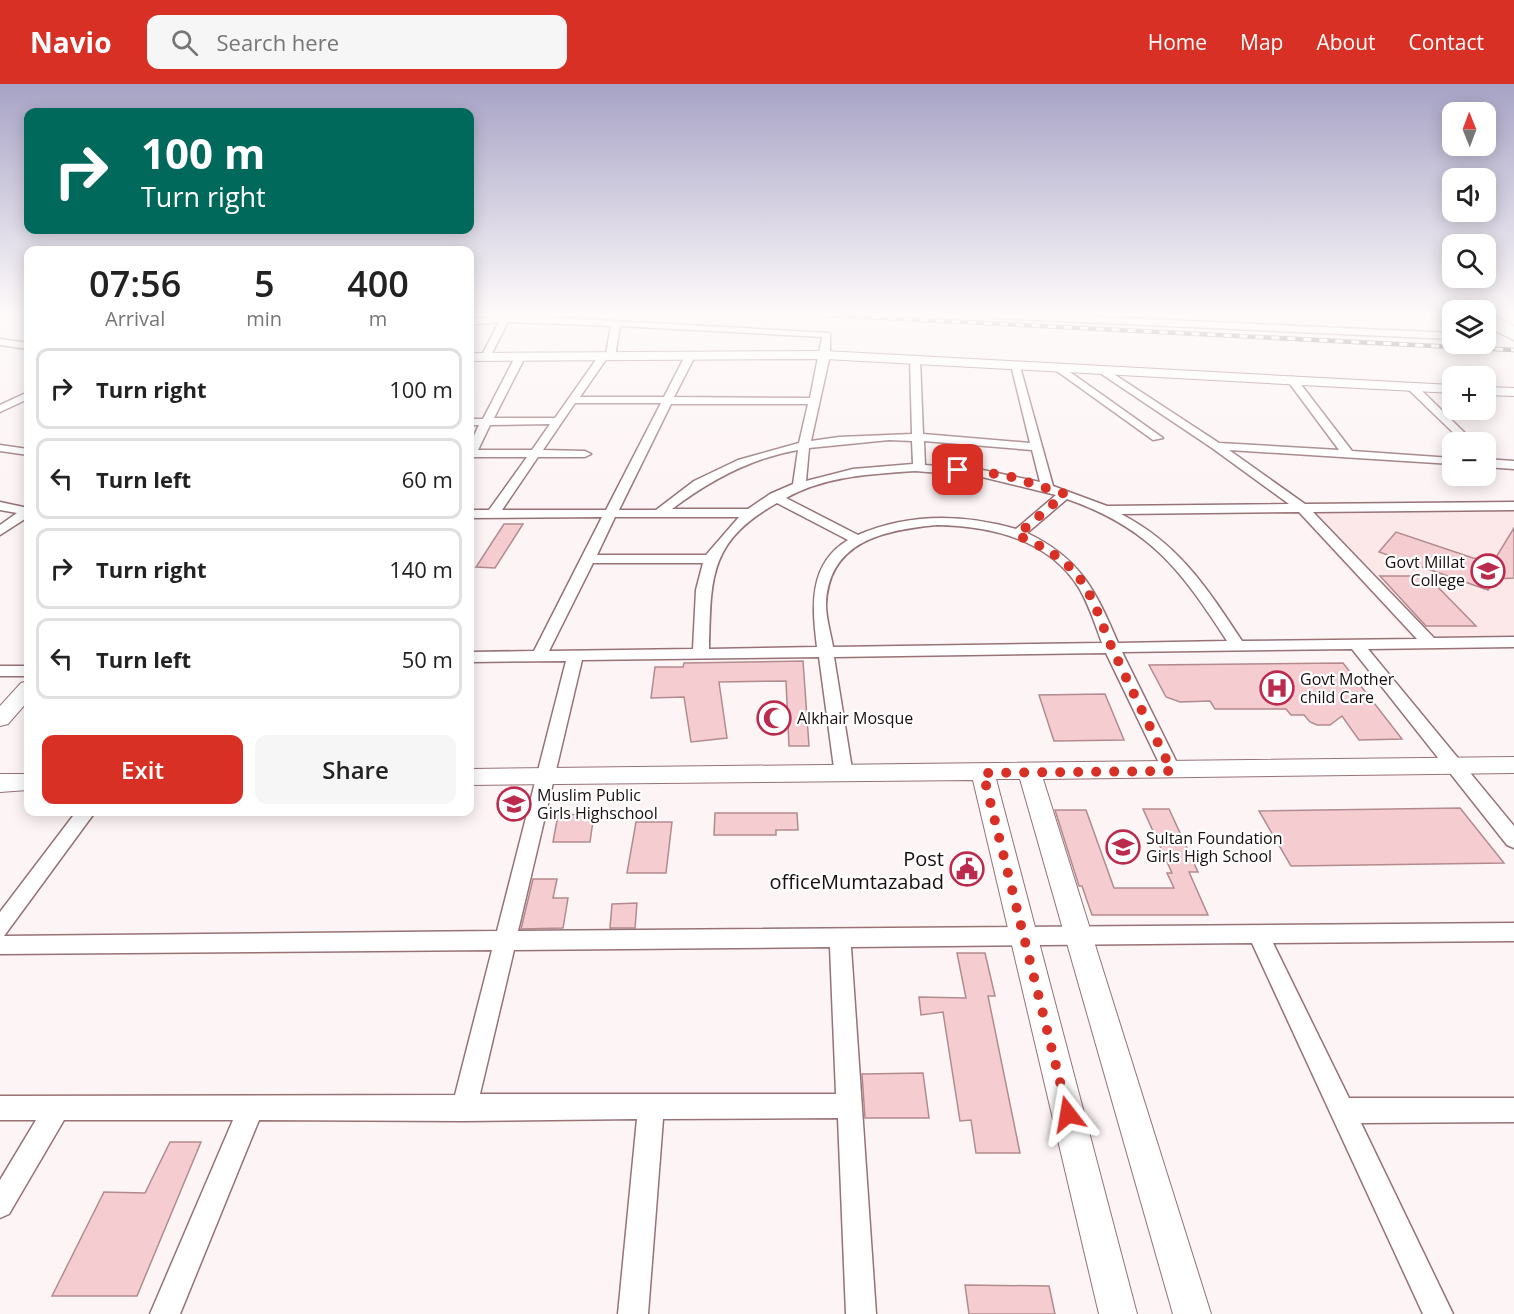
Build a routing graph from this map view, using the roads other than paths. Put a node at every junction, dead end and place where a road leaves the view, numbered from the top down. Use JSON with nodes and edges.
{"nodes":[{"id":1,"x":512,"y":372,"type":"edge"},
{"id":2,"x":593,"y":372,"type":"edge"},
{"id":3,"x":682,"y":372,"type":"edge"},
{"id":4,"x":820,"y":372,"type":"edge"},
{"id":5,"x":916,"y":372,"type":"edge"},
{"id":6,"x":1018,"y":372,"type":"edge"},
{"id":7,"x":1065,"y":372,"type":"edge"},
{"id":8,"x":1105,"y":372,"type":"edge"},
{"id":9,"x":1159,"y":372,"type":"edge"},
{"id":10,"x":1292,"y":380,"type":"junction"},
{"id":11,"x":1412,"y":387,"type":"junction"},
{"id":12,"x":1442,"y":388,"type":"edge"},
{"id":13,"x":1496,"y":391,"type":"edge"},
{"id":14,"x":1514,"y":392,"type":"edge"},
{"id":15,"x":24,"y":400,"type":"edge"},
{"id":16,"x":572,"y":400,"type":"junction"},
{"id":17,"x":667,"y":401,"type":"junction"},
{"id":18,"x":813,"y":401,"type":"junction"},
{"id":19,"x":0,"y":409,"type":"edge"},
{"id":20,"x":474,"y":422,"type":"edge"},
{"id":21,"x":486,"y":422,"type":"junction"},
{"id":22,"x":557,"y":422,"type":"junction"},
{"id":23,"x":1459,"y":432,"type":"edge"},
{"id":24,"x":918,"y":436,"type":"junction"},
{"id":25,"x":1157,"y":438,"type":"dead end"},
{"id":26,"x":474,"y":445,"type":"edge"},
{"id":27,"x":804,"y":445,"type":"junction"},
{"id":28,"x":1216,"y":446,"type":"junction"},
{"id":29,"x":1037,"y":447,"type":"junction"},
{"id":30,"x":0,"y":448,"type":"edge"},
{"id":31,"x":24,"y":451,"type":"edge"},
{"id":32,"x":474,"y":453,"type":"edge"},
{"id":33,"x":536,"y":453,"type":"junction"},
{"id":34,"x":585,"y":454,"type":"dead end"},
{"id":35,"x":1348,"y":454,"type":"junction"},
{"id":36,"x":1442,"y":460,"type":"edge"},
{"id":37,"x":1496,"y":462,"type":"edge"},
{"id":38,"x":1514,"y":465,"type":"edge"},
{"id":39,"x":920,"y":468,"type":"junction"},
{"id":40,"x":799,"y":484,"type":"junction"},
{"id":41,"x":1047,"y":487,"type":"junction"},
{"id":42,"x":1065,"y":494,"type":"junction"},
{"id":43,"x":774,"y":497,"type":"junction"},
{"id":44,"x":0,"y":506,"type":"edge"},
{"id":45,"x":1514,"y":506,"type":"edge"},
{"id":46,"x":1301,"y":507,"type":"junction"},
{"id":47,"x":1106,"y":510,"type":"junction"},
{"id":48,"x":24,"y":511,"type":"edge"},
{"id":49,"x":610,"y":513,"type":"junction"},
{"id":50,"x":659,"y":513,"type":"junction"},
{"id":51,"x":748,"y":513,"type":"junction"},
{"id":52,"x":474,"y":514,"type":"edge"},
{"id":53,"x":493,"y":514,"type":"junction"},
{"id":54,"x":24,"y":515,"type":"edge"},
{"id":55,"x":0,"y":531,"type":"edge"},
{"id":56,"x":1017,"y":535,"type":"junction"},
{"id":57,"x":856,"y":539,"type":"junction"},
{"id":58,"x":587,"y":559,"type":"junction"},
{"id":59,"x":711,"y":559,"type":"junction"},
{"id":60,"x":1514,"y":642,"type":"edge"},
{"id":61,"x":1430,"y":643,"type":"junction"},
{"id":62,"x":1356,"y":644,"type":"junction"},
{"id":63,"x":1238,"y":646,"type":"junction"},
{"id":64,"x":1112,"y":648,"type":"junction"},
{"id":65,"x":824,"y":652,"type":"junction"},
{"id":66,"x":701,"y":653,"type":"junction"},
{"id":67,"x":575,"y":655,"type":"junction"},
{"id":68,"x":539,"y":656,"type":"junction"},
{"id":69,"x":474,"y":657,"type":"edge"},
{"id":70,"x":0,"y":670,"type":"edge"},
{"id":71,"x":24,"y":671,"type":"edge"},
{"id":72,"x":24,"y":692,"type":"edge"},
{"id":73,"x":0,"y":719,"type":"edge"},
{"id":74,"x":1514,"y":765,"type":"edge"},
{"id":75,"x":1454,"y":766,"type":"junction"},
{"id":76,"x":1172,"y":771,"type":"junction"},
{"id":77,"x":1029,"y":772,"type":"junction"},
{"id":78,"x":983,"y":773,"type":"junction"},
{"id":79,"x":844,"y":775,"type":"junction"},
{"id":80,"x":474,"y":777,"type":"edge"},
{"id":81,"x":546,"y":777,"type":"junction"},
{"id":82,"x":24,"y":782,"type":"edge"},
{"id":83,"x":0,"y":783,"type":"edge"},
{"id":84,"x":83,"y":816,"type":"edge"},
{"id":85,"x":1514,"y":840,"type":"edge"},
{"id":86,"x":0,"y":928,"type":"edge"},
{"id":87,"x":1514,"y":932,"type":"edge"},
{"id":88,"x":1258,"y":934,"type":"junction"},
{"id":89,"x":1024,"y":937,"type":"junction"},
{"id":90,"x":840,"y":938,"type":"junction"},
{"id":91,"x":1078,"y":938,"type":"junction"},
{"id":92,"x":505,"y":940,"type":"junction"},
{"id":93,"x":0,"y":945,"type":"edge"},
{"id":94,"x":849,"y":1106,"type":"junction"},
{"id":95,"x":651,"y":1107,"type":"junction"},
{"id":96,"x":0,"y":1108,"type":"edge"},
{"id":97,"x":57,"y":1108,"type":"junction"},
{"id":98,"x":251,"y":1108,"type":"junction"},
{"id":99,"x":464,"y":1109,"type":"junction"},
{"id":100,"x":1514,"y":1110,"type":"edge"},
{"id":101,"x":1342,"y":1111,"type":"junction"},
{"id":102,"x":0,"y":1205,"type":"edge"},
{"id":103,"x":165,"y":1314,"type":"edge"},
{"id":104,"x":633,"y":1314,"type":"edge"},
{"id":105,"x":861,"y":1314,"type":"edge"},
{"id":106,"x":1118,"y":1314,"type":"edge"},
{"id":107,"x":1192,"y":1314,"type":"edge"},
{"id":108,"x":1438,"y":1314,"type":"edge"}],
"edges":[{"from":1,"to":21,"type":"street"},
{"from":2,"to":16,"type":"street"},
{"from":3,"to":17,"type":"street"},
{"from":4,"to":18,"type":"street"},
{"from":5,"to":24,"type":"street"},
{"from":6,"to":29,"type":"street"},
{"from":7,"to":25,"type":"street"},
{"from":8,"to":28,"type":"street"},
{"from":9,"to":10,"type":"street"},
{"from":10,"to":11,"type":"street"},
{"from":10,"to":35,"type":"street"},
{"from":11,"to":12,"type":"street"},
{"from":11,"to":23,"type":"street"},
{"from":13,"to":14,"type":"street"},
{"from":15,"to":19,"type":"street"},
{"from":16,"to":17,"type":"street"},
{"from":16,"to":22,"type":"street"},
{"from":17,"to":18,"type":"street"},
{"from":17,"to":49,"type":"street"},
{"from":18,"to":27,"type":"street"},
{"from":20,"to":21,"type":"street"},
{"from":21,"to":22,"type":"street"},
{"from":21,"to":26,"type":"street"},
{"from":22,"to":33,"type":"street"},
{"from":24,"to":27,"type":"street"},
{"from":24,"to":29,"type":"street"},
{"from":24,"to":39,"type":"street"},
{"from":27,"to":40,"type":"street"},
{"from":27,"to":50,"type":"street"},
{"from":28,"to":35,"type":"street"},
{"from":28,"to":46,"type":"street"},
{"from":29,"to":41,"type":"street"},
{"from":30,"to":31,"type":"street"},
{"from":32,"to":33,"type":"street"},
{"from":33,"to":34,"type":"street"},
{"from":33,"to":53,"type":"street"},
{"from":35,"to":36,"type":"street"},
{"from":37,"to":38,"type":"street"},
{"from":39,"to":40,"type":"street"},
{"from":39,"to":41,"type":"street"},
{"from":40,"to":43,"type":"street"},
{"from":41,"to":42,"type":"street"},
{"from":42,"to":47,"type":"street"},
{"from":42,"to":56,"type":"street"},
{"from":43,"to":51,"type":"street"},
{"from":43,"to":57,"type":"street"},
{"from":44,"to":48,"type":"street"},
{"from":45,"to":46,"type":"street"},
{"from":46,"to":47,"type":"street"},
{"from":46,"to":61,"type":"street"},
{"from":47,"to":63,"type":"street"},
{"from":49,"to":50,"type":"street"},
{"from":49,"to":53,"type":"street"},
{"from":49,"to":58,"type":"street"},
{"from":50,"to":51,"type":"street"},
{"from":51,"to":59,"type":"street"},
{"from":52,"to":53,"type":"street"},
{"from":54,"to":55,"type":"street"},
{"from":56,"to":57,"type":"street"},
{"from":56,"to":64,"type":"street"},
{"from":57,"to":65,"type":"street"},
{"from":58,"to":59,"type":"street"},
{"from":58,"to":68,"type":"street"},
{"from":59,"to":66,"type":"street"},
{"from":60,"to":61,"type":"street"},
{"from":61,"to":62,"type":"street"},
{"from":62,"to":63,"type":"street"},
{"from":62,"to":75,"type":"street"},
{"from":63,"to":64,"type":"street"},
{"from":64,"to":65,"type":"street"},
{"from":64,"to":76,"type":"street"},
{"from":65,"to":66,"type":"street"},
{"from":65,"to":79,"type":"street"},
{"from":66,"to":67,"type":"street"},
{"from":67,"to":68,"type":"street"},
{"from":67,"to":81,"type":"street"},
{"from":68,"to":69,"type":"street"},
{"from":70,"to":71,"type":"street"},
{"from":72,"to":73,"type":"street"},
{"from":74,"to":75,"type":"street"},
{"from":75,"to":76,"type":"street"},
{"from":75,"to":85,"type":"street"},
{"from":76,"to":77,"type":"street"},
{"from":77,"to":78,"type":"street"},
{"from":77,"to":91,"type":"street"},
{"from":78,"to":79,"type":"street"},
{"from":78,"to":89,"type":"street"},
{"from":79,"to":81,"type":"street"},
{"from":80,"to":81,"type":"street"},
{"from":81,"to":92,"type":"street"},
{"from":82,"to":83,"type":"street"},
{"from":84,"to":86,"type":"street"},
{"from":87,"to":88,"type":"street"},
{"from":88,"to":91,"type":"street"},
{"from":88,"to":101,"type":"street"},
{"from":89,"to":90,"type":"street"},
{"from":89,"to":91,"type":"street"},
{"from":89,"to":106,"type":"street"},
{"from":90,"to":92,"type":"street"},
{"from":90,"to":94,"type":"street"},
{"from":91,"to":107,"type":"street"},
{"from":92,"to":93,"type":"street"},
{"from":92,"to":99,"type":"street"},
{"from":94,"to":95,"type":"street"},
{"from":94,"to":105,"type":"street"},
{"from":95,"to":99,"type":"street"},
{"from":95,"to":104,"type":"street"},
{"from":96,"to":97,"type":"street"},
{"from":97,"to":98,"type":"street"},
{"from":97,"to":102,"type":"street"},
{"from":98,"to":99,"type":"street"},
{"from":98,"to":103,"type":"street"},
{"from":100,"to":101,"type":"street"},
{"from":101,"to":108,"type":"street"}]}
